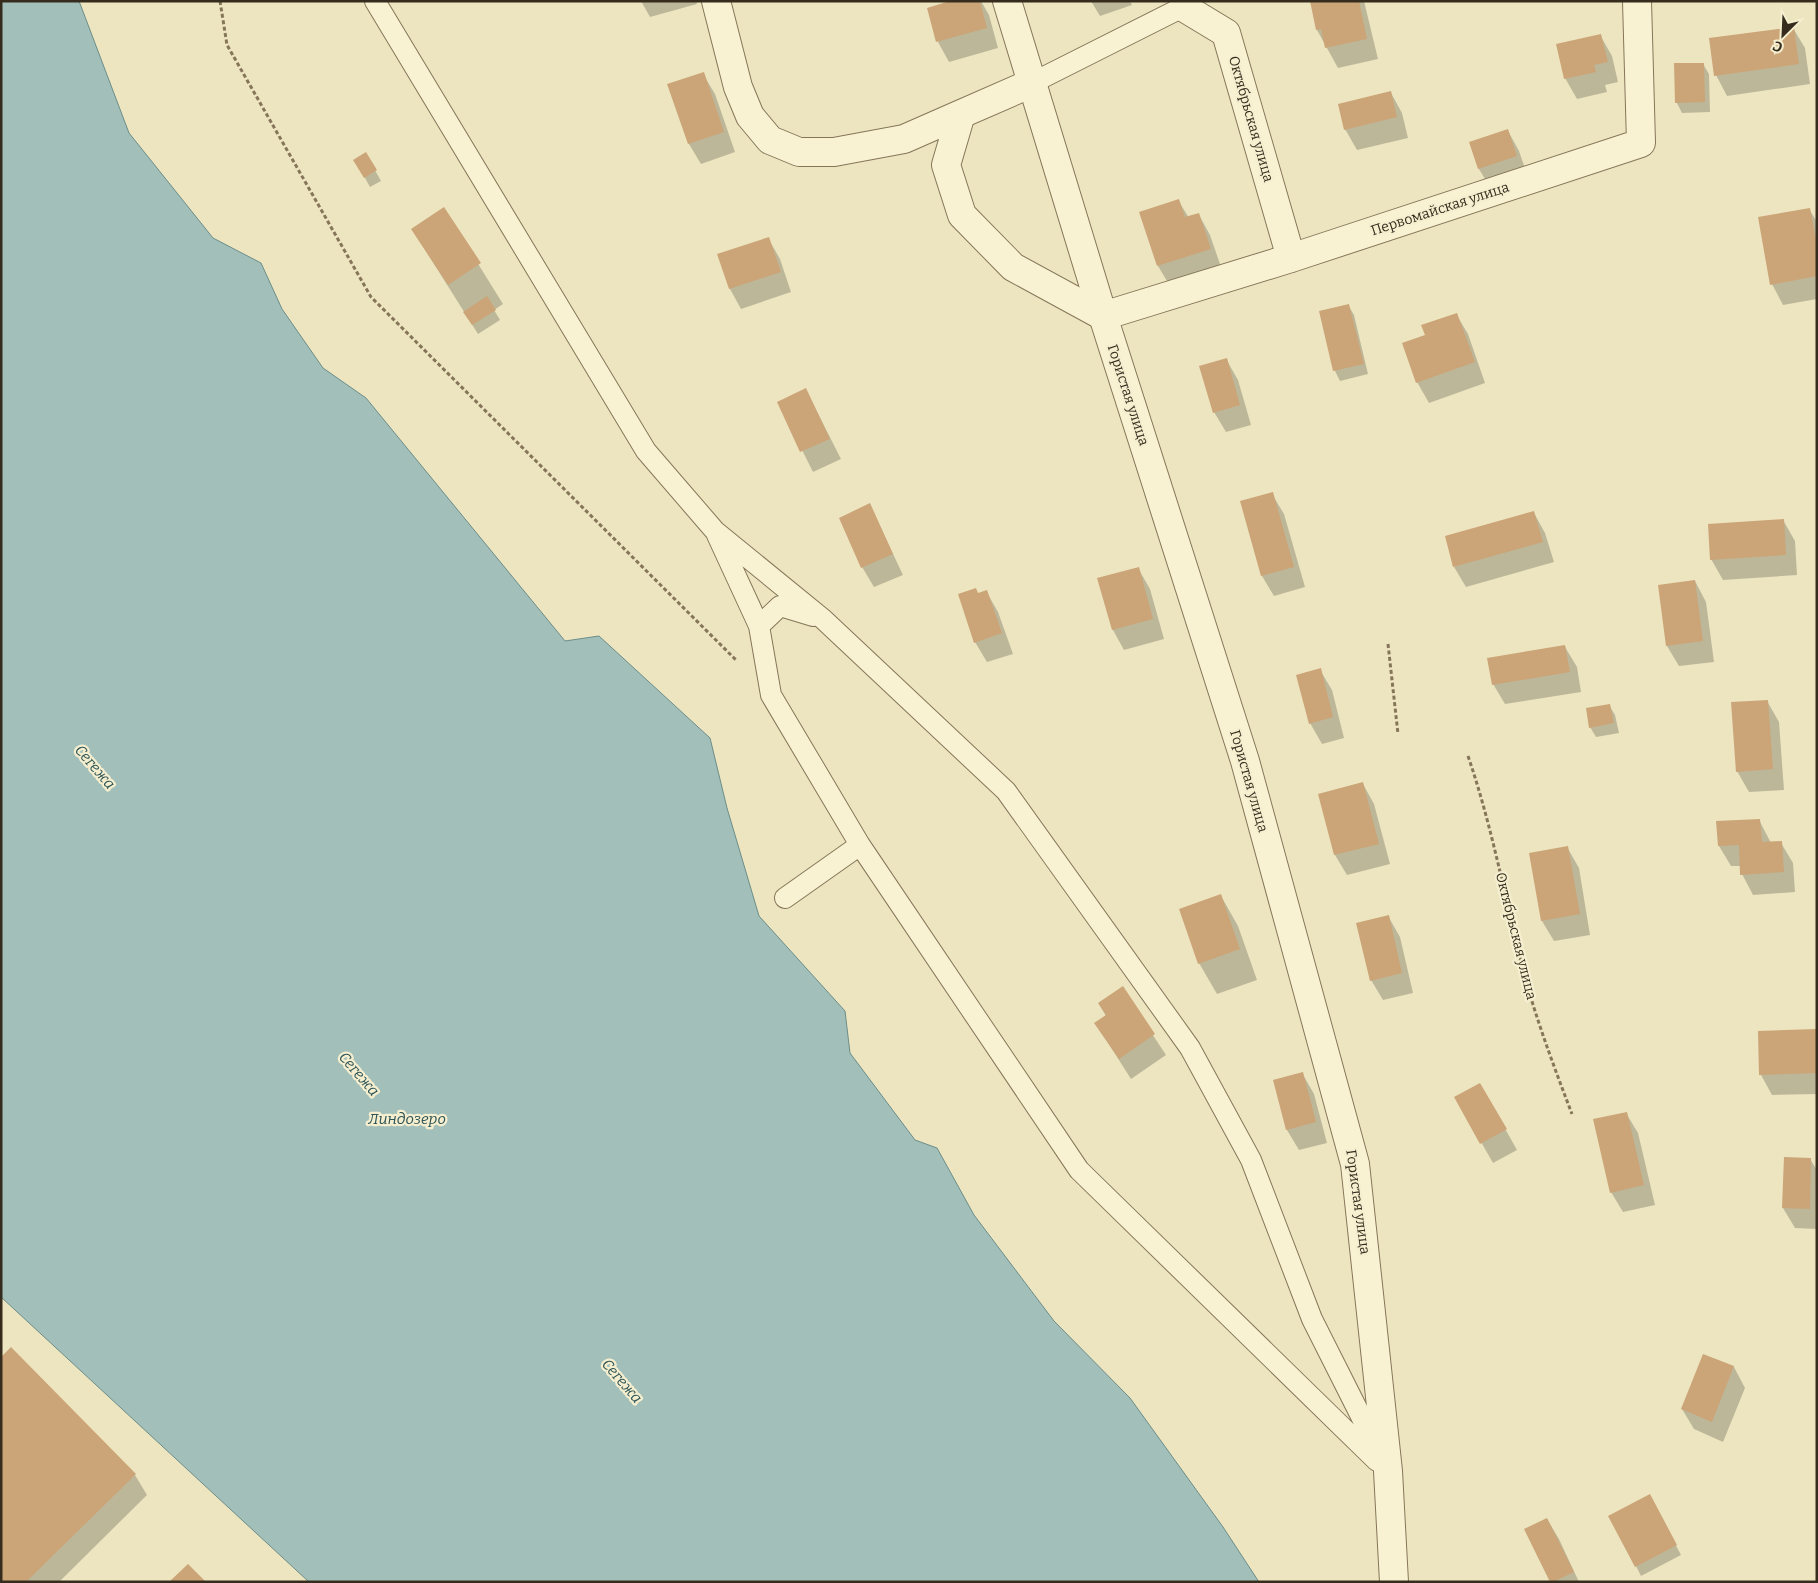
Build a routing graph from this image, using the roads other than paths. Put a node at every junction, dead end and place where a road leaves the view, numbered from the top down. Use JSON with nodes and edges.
{"nodes":[{"id":1,"x":375,"y":1,"type":"edge"},
{"id":2,"x":716,"y":1,"type":"edge"},
{"id":3,"x":1006,"y":1,"type":"edge"},
{"id":4,"x":1637,"y":1,"type":"edge"},
{"id":5,"x":1184,"y":4,"type":"edge"},
{"id":6,"x":1032,"y":84,"type":"junction"},
{"id":7,"x":961,"y":114,"type":"junction"},
{"id":8,"x":1290,"y":258,"type":"junction"},
{"id":9,"x":1103,"y":316,"type":"junction"},
{"id":10,"x":715,"y":531,"type":"junction"},
{"id":11,"x":823,"y":619,"type":"junction"},
{"id":12,"x":759,"y":626,"type":"junction"},
{"id":13,"x":860,"y":845,"type":"junction"},
{"id":14,"x":785,"y":898,"type":"dead end"},
{"id":15,"x":1388,"y":1471,"type":"junction"},
{"id":16,"x":1394,"y":1582,"type":"edge"}],
"edges":[{"from":1,"to":10,"type":"lane"},
{"from":2,"to":7,"type":"street"},
{"from":3,"to":6,"type":"street","name":"Гористая улица"},
{"from":4,"to":8,"type":"street","name":"Первомайская улица"},
{"from":5,"to":6,"type":"lane"},
{"from":5,"to":8,"type":"street","name":"Октябрьская улица"},
{"from":6,"to":7,"type":"street"},
{"from":6,"to":9,"type":"street","name":"Гористая улица"},
{"from":7,"to":9,"type":"street"},
{"from":8,"to":9,"type":"street","name":"Первомайская улица"},
{"from":9,"to":15,"type":"street","name":"Гористая улица"},
{"from":10,"to":11,"type":"lane"},
{"from":10,"to":12,"type":"lane"},
{"from":11,"to":12,"type":"lane"},
{"from":11,"to":15,"type":"lane"},
{"from":12,"to":13,"type":"lane"},
{"from":13,"to":14,"type":"lane"},
{"from":13,"to":15,"type":"lane"},
{"from":15,"to":16,"type":"street","name":"Гористая улица"}]}
